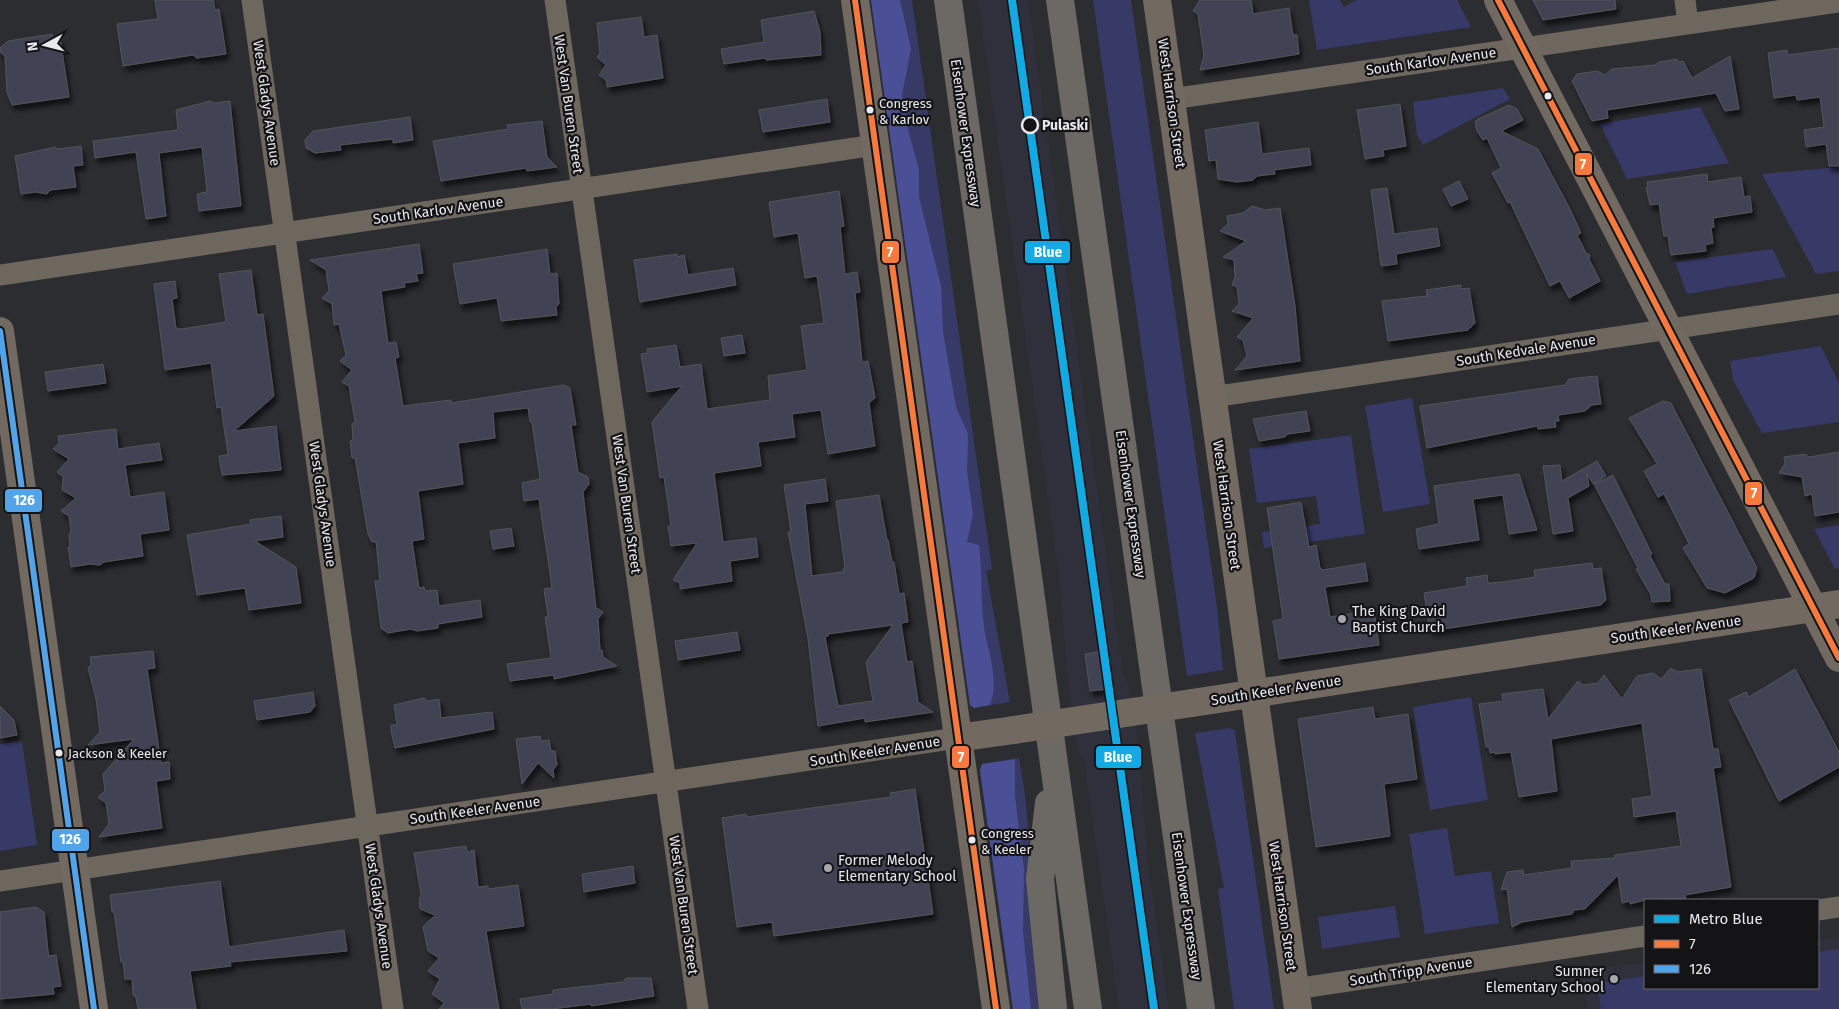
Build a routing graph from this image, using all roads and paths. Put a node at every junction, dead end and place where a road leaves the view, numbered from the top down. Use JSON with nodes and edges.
{"nodes":[{"id":1,"x":252,"y":0,"type":"edge"},
{"id":2,"x":554,"y":0,"type":"edge"},
{"id":3,"x":855,"y":0,"type":"edge"},
{"id":4,"x":948,"y":0,"type":"edge"},
{"id":5,"x":1060,"y":0,"type":"edge"},
{"id":6,"x":1157,"y":0,"type":"edge"},
{"id":7,"x":1498,"y":0,"type":"edge"},
{"id":8,"x":1685,"y":0,"type":"edge"},
{"id":9,"x":1839,"y":2,"type":"edge"},
{"id":10,"x":1688,"y":24,"type":"junction"},
{"id":11,"x":1523,"y":48,"type":"junction"},
{"id":12,"x":1171,"y":99,"type":"junction"},
{"id":13,"x":875,"y":145,"type":"junction"},
{"id":14,"x":581,"y":188,"type":"junction"},
{"id":15,"x":284,"y":232,"type":"junction"},
{"id":16,"x":0,"y":275,"type":"edge"},
{"id":17,"x":1839,"y":304,"type":"edge"},
{"id":18,"x":1670,"y":329,"type":"junction"},
{"id":19,"x":0,"y":331,"type":"edge"},
{"id":20,"x":1212,"y":397,"type":"junction"},
{"id":21,"x":1826,"y":606,"type":"edge"},
{"id":22,"x":1839,"y":658,"type":"edge"},
{"id":23,"x":1254,"y":694,"type":"junction"},
{"id":24,"x":957,"y":738,"type":"junction"},
{"id":25,"x":1054,"y":764,"type":"junction"},
{"id":26,"x":667,"y":782,"type":"junction"},
{"id":27,"x":368,"y":826,"type":"junction"},
{"id":28,"x":75,"y":870,"type":"junction"},
{"id":29,"x":0,"y":881,"type":"edge"},
{"id":30,"x":1839,"y":907,"type":"edge"},
{"id":31,"x":1819,"y":910,"type":"edge"},
{"id":32,"x":1644,"y":936,"type":"edge"},
{"id":33,"x":1296,"y":999,"type":"edge"},
{"id":34,"x":94,"y":1009,"type":"edge"},
{"id":35,"x":393,"y":1009,"type":"edge"},
{"id":36,"x":698,"y":1009,"type":"edge"},
{"id":37,"x":996,"y":1009,"type":"edge"},
{"id":38,"x":1053,"y":1009,"type":"edge"},
{"id":39,"x":1088,"y":1009,"type":"edge"},
{"id":40,"x":1201,"y":1009,"type":"edge"}],
"edges":[{"from":1,"to":15,"type":"street","name":"West Gladys Avenue"},
{"from":2,"to":14,"type":"street","name":"West Van Buren Street"},
{"from":3,"to":13,"type":"street"},
{"from":4,"to":25,"type":"highway","name":"Eisenhower Expressway"},
{"from":5,"to":40,"type":"highway","name":"Eisenhower Expressway"},
{"from":6,"to":12,"type":"street","name":"West Harrison Street"},
{"from":7,"to":11,"type":"street"},
{"from":8,"to":10,"type":"street"},
{"from":9,"to":10,"type":"street","name":"South Karlov Avenue"},
{"from":10,"to":11,"type":"street","name":"South Karlov Avenue"},
{"from":11,"to":12,"type":"street","name":"South Karlov Avenue"},
{"from":11,"to":18,"type":"street"},
{"from":12,"to":20,"type":"street","name":"West Harrison Street"},
{"from":13,"to":14,"type":"street","name":"South Karlov Avenue"},
{"from":13,"to":24,"type":"street"},
{"from":14,"to":15,"type":"street","name":"South Karlov Avenue"},
{"from":14,"to":26,"type":"street","name":"West Van Buren Street"},
{"from":15,"to":16,"type":"street","name":"South Karlov Avenue"},
{"from":15,"to":27,"type":"street","name":"West Gladys Avenue"},
{"from":17,"to":18,"type":"street","name":"South Kedvale Avenue"},
{"from":18,"to":20,"type":"street","name":"South Kedvale Avenue"},
{"from":18,"to":21,"type":"street"},
{"from":19,"to":28,"type":"street"},
{"from":20,"to":23,"type":"street","name":"West Harrison Street"},
{"from":21,"to":22,"type":"street"},
{"from":21,"to":23,"type":"street","name":"South Keeler Avenue"},
{"from":23,"to":24,"type":"street","name":"South Keeler Avenue","bridge":true},
{"from":23,"to":33,"type":"street","name":"West Harrison Street"},
{"from":24,"to":26,"type":"street","name":"South Keeler Avenue"},
{"from":24,"to":37,"type":"street"},
{"from":25,"to":38,"type":"highway"},
{"from":25,"to":39,"type":"highway","name":"Eisenhower Expressway"},
{"from":26,"to":27,"type":"street","name":"South Keeler Avenue"},
{"from":26,"to":36,"type":"street","name":"West Van Buren Street"},
{"from":27,"to":28,"type":"street","name":"South Keeler Avenue"},
{"from":27,"to":35,"type":"street","name":"West Gladys Avenue"},
{"from":28,"to":29,"type":"street","name":"South Keeler Avenue"},
{"from":28,"to":34,"type":"street"},
{"from":30,"to":31,"type":"street"},
{"from":32,"to":33,"type":"street","name":"South Tripp Avenue"}]}
